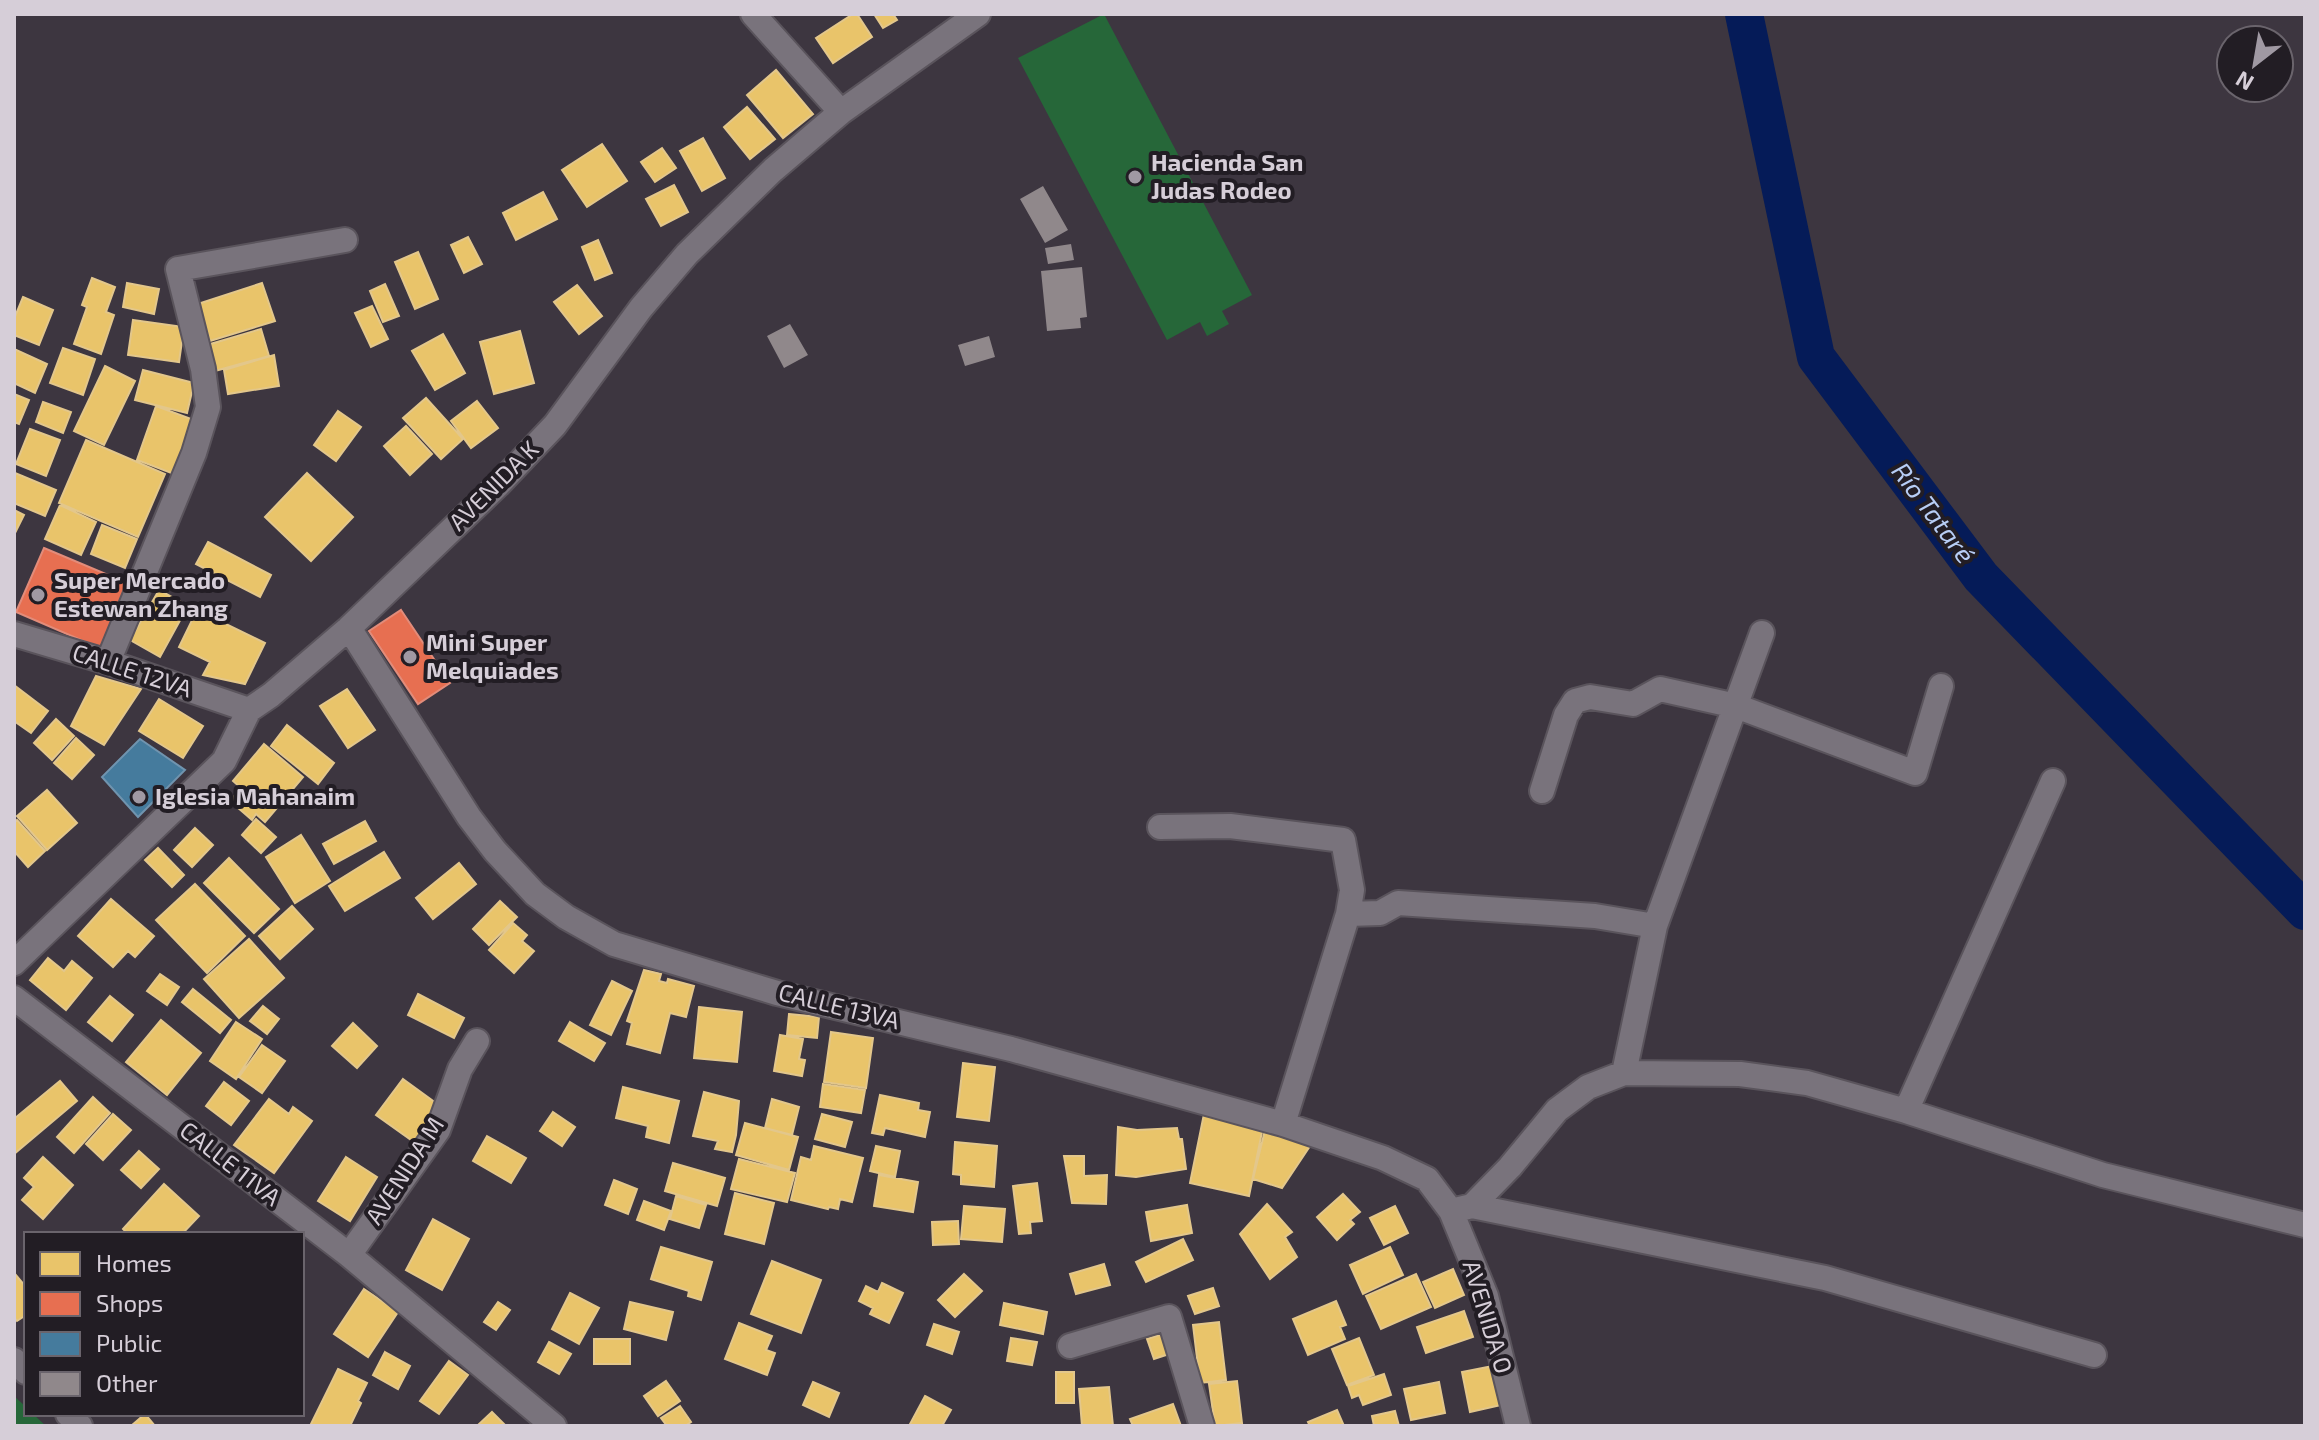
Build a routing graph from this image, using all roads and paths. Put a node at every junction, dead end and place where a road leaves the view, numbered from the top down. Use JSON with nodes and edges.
{"nodes":[{"id":1,"x":753,"y":14,"type":"edge"},
{"id":2,"x":978,"y":14,"type":"edge"},
{"id":3,"x":841,"y":112,"type":"junction"},
{"id":4,"x":345,"y":240,"type":"dead end"},
{"id":5,"x":349,"y":628,"type":"junction"},
{"id":6,"x":1762,"y":633,"type":"dead end"},
{"id":7,"x":14,"y":634,"type":"edge"},
{"id":8,"x":108,"y":662,"type":"junction"},
{"id":9,"x":1941,"y":686,"type":"dead end"},
{"id":10,"x":1736,"y":706,"type":"junction"},
{"id":11,"x":249,"y":710,"type":"junction"},
{"id":12,"x":2053,"y":781,"type":"dead end"},
{"id":13,"x":1542,"y":791,"type":"dead end"},
{"id":14,"x":1160,"y":827,"type":"dead end"},
{"id":15,"x":1348,"y":914,"type":"junction"},
{"id":16,"x":1655,"y":926,"type":"junction"},
{"id":17,"x":14,"y":963,"type":"edge"},
{"id":18,"x":14,"y":998,"type":"edge"},
{"id":19,"x":477,"y":1041,"type":"dead end"},
{"id":20,"x":1624,"y":1073,"type":"junction"},
{"id":21,"x":1906,"y":1111,"type":"junction"},
{"id":22,"x":1283,"y":1124,"type":"junction"},
{"id":23,"x":1462,"y":1208,"type":"junction"},
{"id":24,"x":2305,"y":1225,"type":"edge"},
{"id":25,"x":349,"y":1255,"type":"junction"},
{"id":26,"x":1070,"y":1346,"type":"dead end"},
{"id":27,"x":2094,"y":1355,"type":"dead end"},
{"id":28,"x":554,"y":1426,"type":"edge"},
{"id":29,"x":1202,"y":1426,"type":"edge"},
{"id":30,"x":1518,"y":1426,"type":"edge"}],
"edges":[{"from":1,"to":3,"type":"street"},
{"from":2,"to":3,"type":"street","name":"AVENIDA K"},
{"from":3,"to":5,"type":"street","name":"AVENIDA K"},
{"from":4,"to":8,"type":"street"},
{"from":5,"to":11,"type":"street","name":"AVENIDA K"},
{"from":5,"to":22,"type":"street","name":"CALLE 13VA"},
{"from":6,"to":10,"type":"street"},
{"from":7,"to":8,"type":"street","name":"CALLE 12VA"},
{"from":8,"to":11,"type":"street","name":"CALLE 12VA"},
{"from":9,"to":10,"type":"street"},
{"from":10,"to":13,"type":"street"},
{"from":10,"to":16,"type":"street"},
{"from":11,"to":17,"type":"street","name":"AVENIDA K"},
{"from":12,"to":21,"type":"street"},
{"from":14,"to":15,"type":"street"},
{"from":15,"to":16,"type":"street"},
{"from":15,"to":22,"type":"street"},
{"from":16,"to":20,"type":"street"},
{"from":18,"to":25,"type":"street","name":"CALLE 11VA"},
{"from":19,"to":25,"type":"street","name":"AVENIDA M"},
{"from":20,"to":21,"type":"street"},
{"from":20,"to":23,"type":"street"},
{"from":21,"to":24,"type":"street"},
{"from":22,"to":23,"type":"street","name":"CALLE 13VA"},
{"from":23,"to":27,"type":"street"},
{"from":23,"to":30,"type":"street","name":"AVENIDA O"},
{"from":25,"to":28,"type":"street","name":"CALLE 11VA"},
{"from":26,"to":29,"type":"street"}]}
